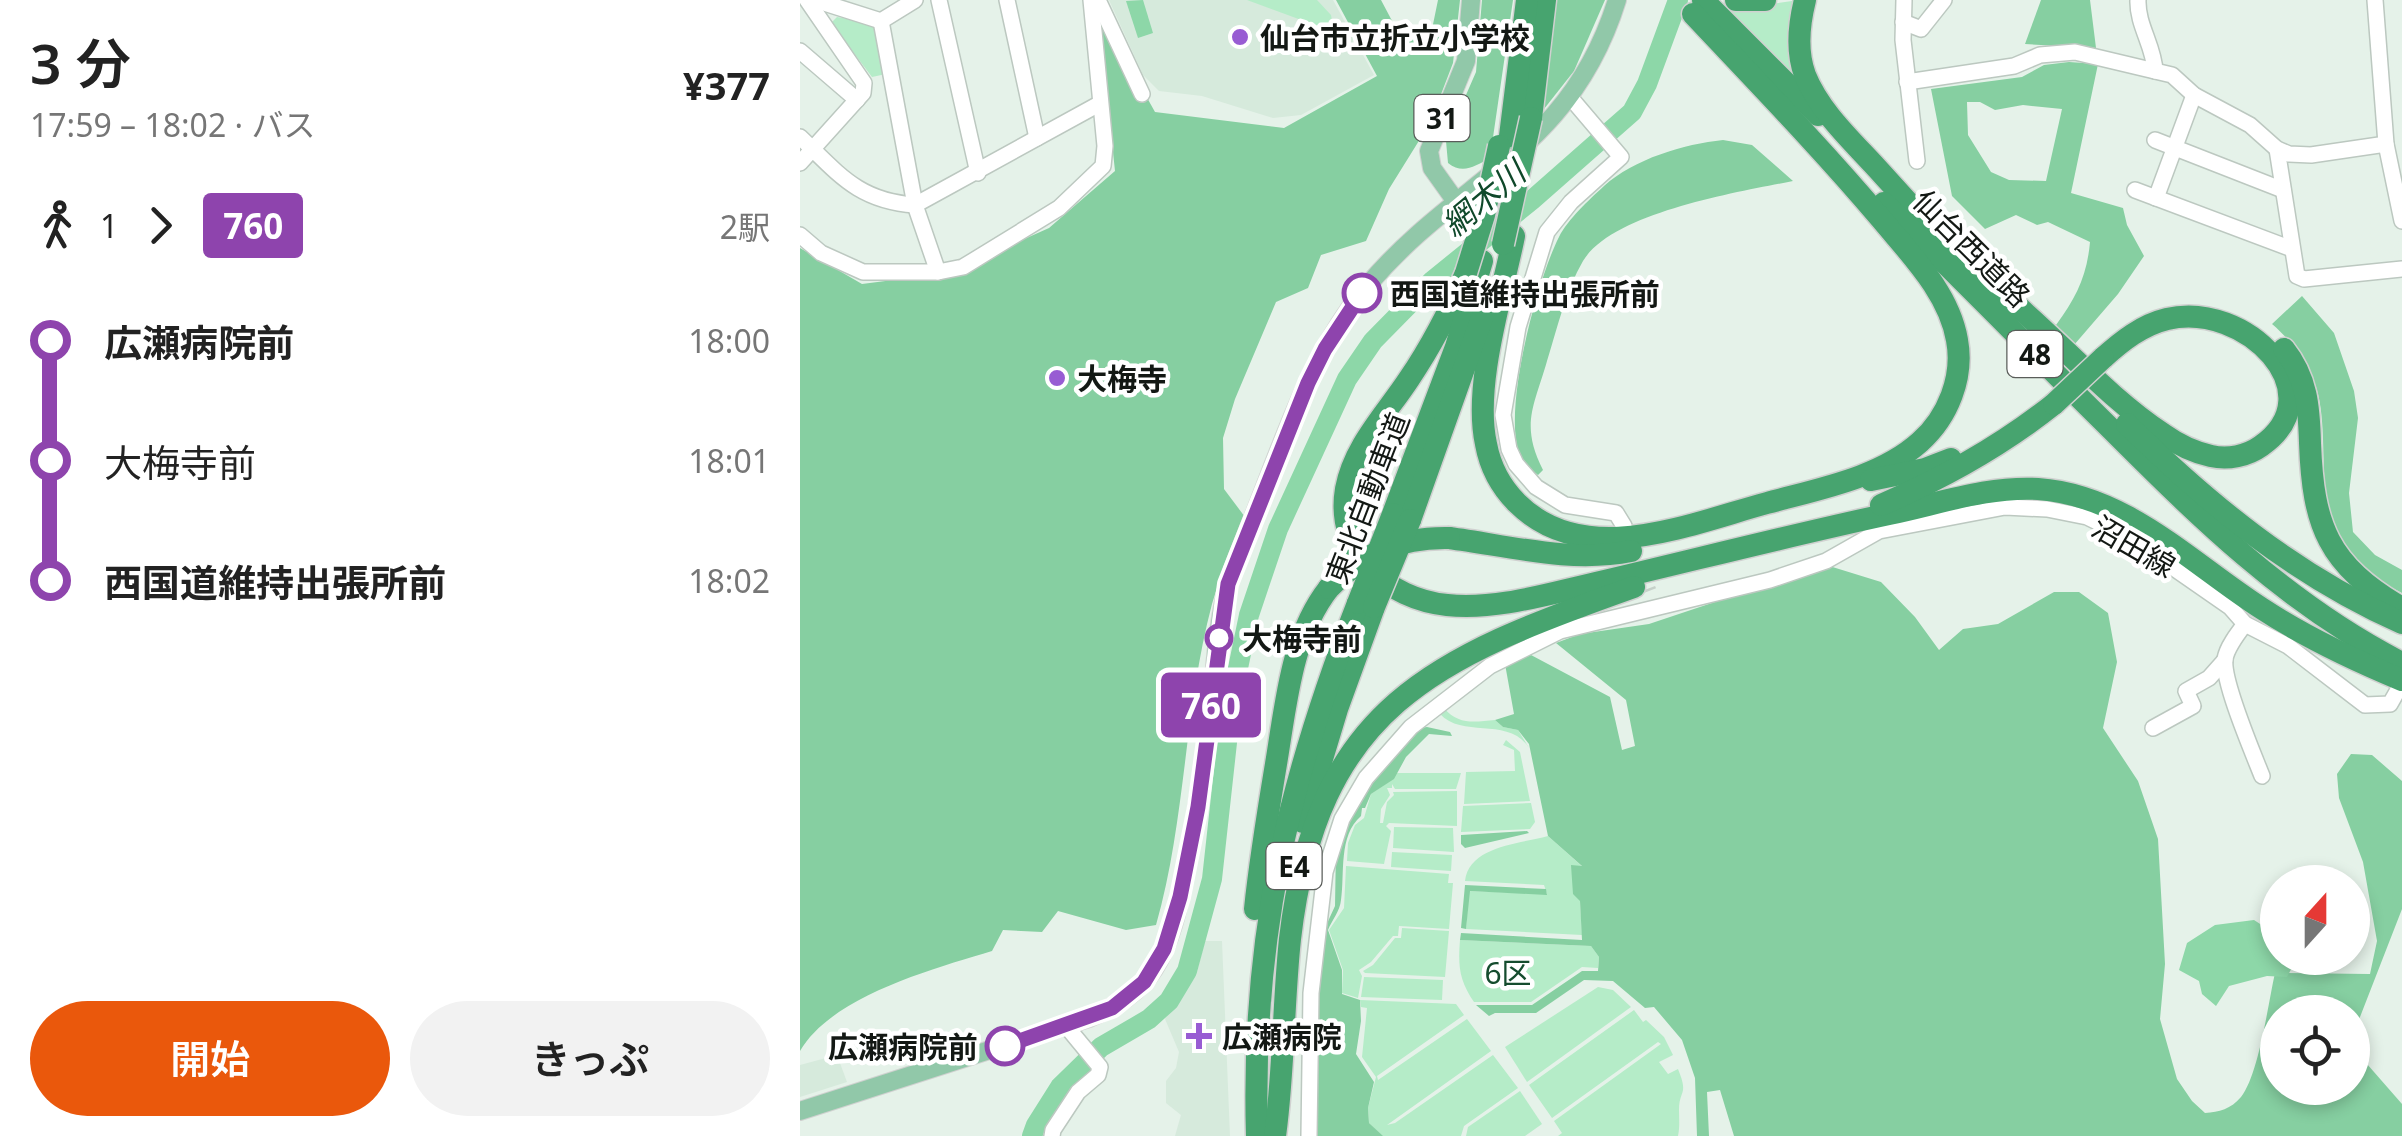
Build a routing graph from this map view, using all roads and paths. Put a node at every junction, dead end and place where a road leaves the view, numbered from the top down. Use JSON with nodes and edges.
{"nodes":[{"id":1,"x":807,"y":0,"type":"edge"},
{"id":2,"x":815,"y":0,"type":"edge"},
{"id":3,"x":914,"y":0,"type":"edge"},
{"id":4,"x":938,"y":0,"type":"edge"},
{"id":5,"x":1008,"y":0,"type":"edge"},
{"id":6,"x":1095,"y":0,"type":"edge"},
{"id":7,"x":1471,"y":0,"type":"edge"},
{"id":8,"x":1527,"y":0,"type":"edge"},
{"id":9,"x":1545,"y":0,"type":"edge"},
{"id":10,"x":1617,"y":0,"type":"edge"},
{"id":11,"x":1736,"y":0,"type":"edge"},
{"id":12,"x":1765,"y":0,"type":"edge"},
{"id":13,"x":1805,"y":0,"type":"edge"},
{"id":14,"x":1904,"y":0,"type":"edge"},
{"id":15,"x":1944,"y":0,"type":"edge"},
{"id":16,"x":2138,"y":0,"type":"edge"},
{"id":17,"x":2375,"y":0,"type":"edge"},
{"id":18,"x":1692,"y":5,"type":"edge"},
{"id":19,"x":880,"y":22,"type":"junction"},
{"id":20,"x":1903,"y":22,"type":"junction"},
{"id":21,"x":800,"y":51,"type":"edge"},
{"id":22,"x":2155,"y":71,"type":"junction"},
{"id":23,"x":1907,"y":82,"type":"junction"},
{"id":24,"x":1142,"y":94,"type":"dead end"},
{"id":25,"x":2194,"y":95,"type":"junction"},
{"id":26,"x":1570,"y":97,"type":"junction"},
{"id":27,"x":857,"y":100,"type":"junction"},
{"id":28,"x":1099,"y":104,"type":"junction"},
{"id":29,"x":800,"y":138,"type":"edge"},
{"id":30,"x":1037,"y":138,"type":"junction"},
{"id":31,"x":2155,"y":140,"type":"dead end"},
{"id":32,"x":2386,"y":144,"type":"junction"},
{"id":33,"x":2174,"y":147,"type":"junction"},
{"id":34,"x":2276,"y":149,"type":"junction"},
{"id":35,"x":813,"y":150,"type":"junction"},
{"id":36,"x":1917,"y":161,"type":"dead end"},
{"id":37,"x":800,"y":163,"type":"edge"},
{"id":38,"x":978,"y":173,"type":"junction"},
{"id":39,"x":2135,"y":190,"type":"dead end"},
{"id":40,"x":2283,"y":190,"type":"junction"},
{"id":41,"x":2156,"y":198,"type":"junction"},
{"id":42,"x":1457,"y":204,"type":"junction"},
{"id":43,"x":915,"y":205,"type":"junction"},
{"id":44,"x":2402,"y":220,"type":"edge"},
{"id":45,"x":800,"y":235,"type":"edge"},
{"id":46,"x":1508,"y":240,"type":"junction"},
{"id":47,"x":1943,"y":240,"type":"junction"},
{"id":48,"x":2292,"y":249,"type":"junction"},
{"id":49,"x":1474,"y":267,"type":"junction"},
{"id":50,"x":2402,"y":269,"type":"edge"},
{"id":51,"x":938,"y":272,"type":"junction"},
{"id":52,"x":2098,"y":353,"type":"junction"},
{"id":53,"x":2049,"y":399,"type":"junction"},
{"id":54,"x":1818,"y":489,"type":"junction"},
{"id":55,"x":1402,"y":517,"type":"junction"},
{"id":56,"x":1713,"y":517,"type":"junction"},
{"id":57,"x":1624,"y":526,"type":"dead end"},
{"id":58,"x":1826,"y":527,"type":"junction"},
{"id":59,"x":1722,"y":555,"type":"junction"},
{"id":60,"x":1649,"y":592,"type":"tunnel mouth"},
{"id":61,"x":1366,"y":605,"type":"junction"},
{"id":62,"x":1657,"y":608,"type":"junction"},
{"id":63,"x":2402,"y":608,"type":"edge"},
{"id":64,"x":2402,"y":623,"type":"edge"},
{"id":65,"x":2246,"y":624,"type":"junction"},
{"id":66,"x":2224,"y":660,"type":"junction"},
{"id":67,"x":2402,"y":663,"type":"edge"},
{"id":68,"x":2396,"y":691,"type":"edge"},
{"id":69,"x":2402,"y":717,"type":"edge"},
{"id":70,"x":2153,"y":728,"type":"dead end"},
{"id":71,"x":2262,"y":776,"type":"dead end"},
{"id":72,"x":1067,"y":1026,"type":"junction"},
{"id":73,"x":1256,"y":1092,"type":"junction"},
{"id":74,"x":800,"y":1112,"type":"edge"},
{"id":75,"x":1052,"y":1136,"type":"edge"},
{"id":76,"x":1257,"y":1136,"type":"edge"},
{"id":77,"x":1275,"y":1136,"type":"edge"},
{"id":78,"x":1308,"y":1136,"type":"edge"}],
"edges":[{"from":1,"to":27,"type":"street"},
{"from":2,"to":19,"type":"street"},
{"from":3,"to":19,"type":"street"},
{"from":4,"to":38,"type":"street"},
{"from":5,"to":30,"type":"street"},
{"from":6,"to":24,"type":"street"},
{"from":6,"to":28,"type":"street"},
{"from":7,"to":42,"type":"main road","number":"31"},
{"from":8,"to":49,"type":"highway","bridge":true},
{"from":9,"to":46,"type":"highway","bridge":true},
{"from":10,"to":26,"type":"main road","number":"31"},
{"from":11,"to":12,"type":"highway"},
{"from":13,"to":47,"type":"highway"},
{"from":14,"to":20,"type":"street"},
{"from":15,"to":20,"type":"street"},
{"from":16,"to":22,"type":"street"},
{"from":17,"to":32,"type":"street"},
{"from":18,"to":47,"type":"highway","name":"仙台西道路","number":"48"},
{"from":18,"to":54,"type":"highway"},
{"from":18,"to":67,"type":"highway","name":"仙台西道路","number":"48"},
{"from":19,"to":43,"type":"street"},
{"from":20,"to":23,"type":"street"},
{"from":21,"to":27,"type":"street"},
{"from":22,"to":23,"type":"street"},
{"from":22,"to":25,"type":"street"},
{"from":23,"to":36,"type":"street"},
{"from":25,"to":33,"type":"street"},
{"from":25,"to":34,"type":"street"},
{"from":26,"to":42,"type":"main road","number":"31"},
{"from":26,"to":57,"type":"street"},
{"from":27,"to":35,"type":"street"},
{"from":28,"to":30,"type":"street"},
{"from":28,"to":51,"type":"street"},
{"from":29,"to":35,"type":"street"},
{"from":30,"to":38,"type":"street"},
{"from":31,"to":33,"type":"street"},
{"from":32,"to":34,"type":"street"},
{"from":32,"to":44,"type":"street"},
{"from":33,"to":40,"type":"street"},
{"from":33,"to":41,"type":"street"},
{"from":34,"to":40,"type":"street"},
{"from":35,"to":37,"type":"street"},
{"from":35,"to":43,"type":"street"},
{"from":38,"to":43,"type":"street"},
{"from":39,"to":41,"type":"street"},
{"from":40,"to":48,"type":"street"},
{"from":41,"to":48,"type":"street"},
{"from":42,"to":72,"type":"main road","number":"31"},
{"from":43,"to":51,"type":"street"},
{"from":45,"to":51,"type":"street"},
{"from":46,"to":55,"type":"highway","name":"東北自動車道","number":"E4"},
{"from":46,"to":56,"type":"highway"},
{"from":47,"to":52,"type":"highway"},
{"from":47,"to":64,"type":"highway","name":"仙台西道路","number":"48"},
{"from":48,"to":50,"type":"street"},
{"from":49,"to":55,"type":"highway","name":"東北自動車道","number":"E4"},
{"from":49,"to":59,"type":"highway"},
{"from":52,"to":53,"type":"highway"},
{"from":52,"to":63,"type":"highway"},
{"from":53,"to":54,"type":"highway"},
{"from":53,"to":58,"type":"highway"},
{"from":54,"to":56,"type":"highway"},
{"from":55,"to":61,"type":"highway","name":"東北自動車道","number":"E4","bridge":true},
{"from":56,"to":73,"type":"highway","bridge":true},
{"from":58,"to":59,"type":"highway"},
{"from":58,"to":68,"type":"highway"},
{"from":59,"to":77,"type":"highway"},
{"from":60,"to":62,"type":"street"},
{"from":61,"to":73,"type":"highway","name":"東北自動車道","number":"E4"},
{"from":61,"to":77,"type":"highway","name":"東北自動車道","number":"E4"},
{"from":62,"to":65,"type":"street","name":"沼田線"},
{"from":62,"to":78,"type":"street","name":"沼田線"},
{"from":65,"to":66,"type":"street"},
{"from":65,"to":68,"type":"street","name":"沼田線"},
{"from":66,"to":70,"type":"street"},
{"from":66,"to":71,"type":"street"},
{"from":68,"to":69,"type":"street"},
{"from":72,"to":74,"type":"main road","number":"31"},
{"from":72,"to":75,"type":"street"},
{"from":73,"to":76,"type":"highway","name":"東北自動車道","number":"E4"}]}
